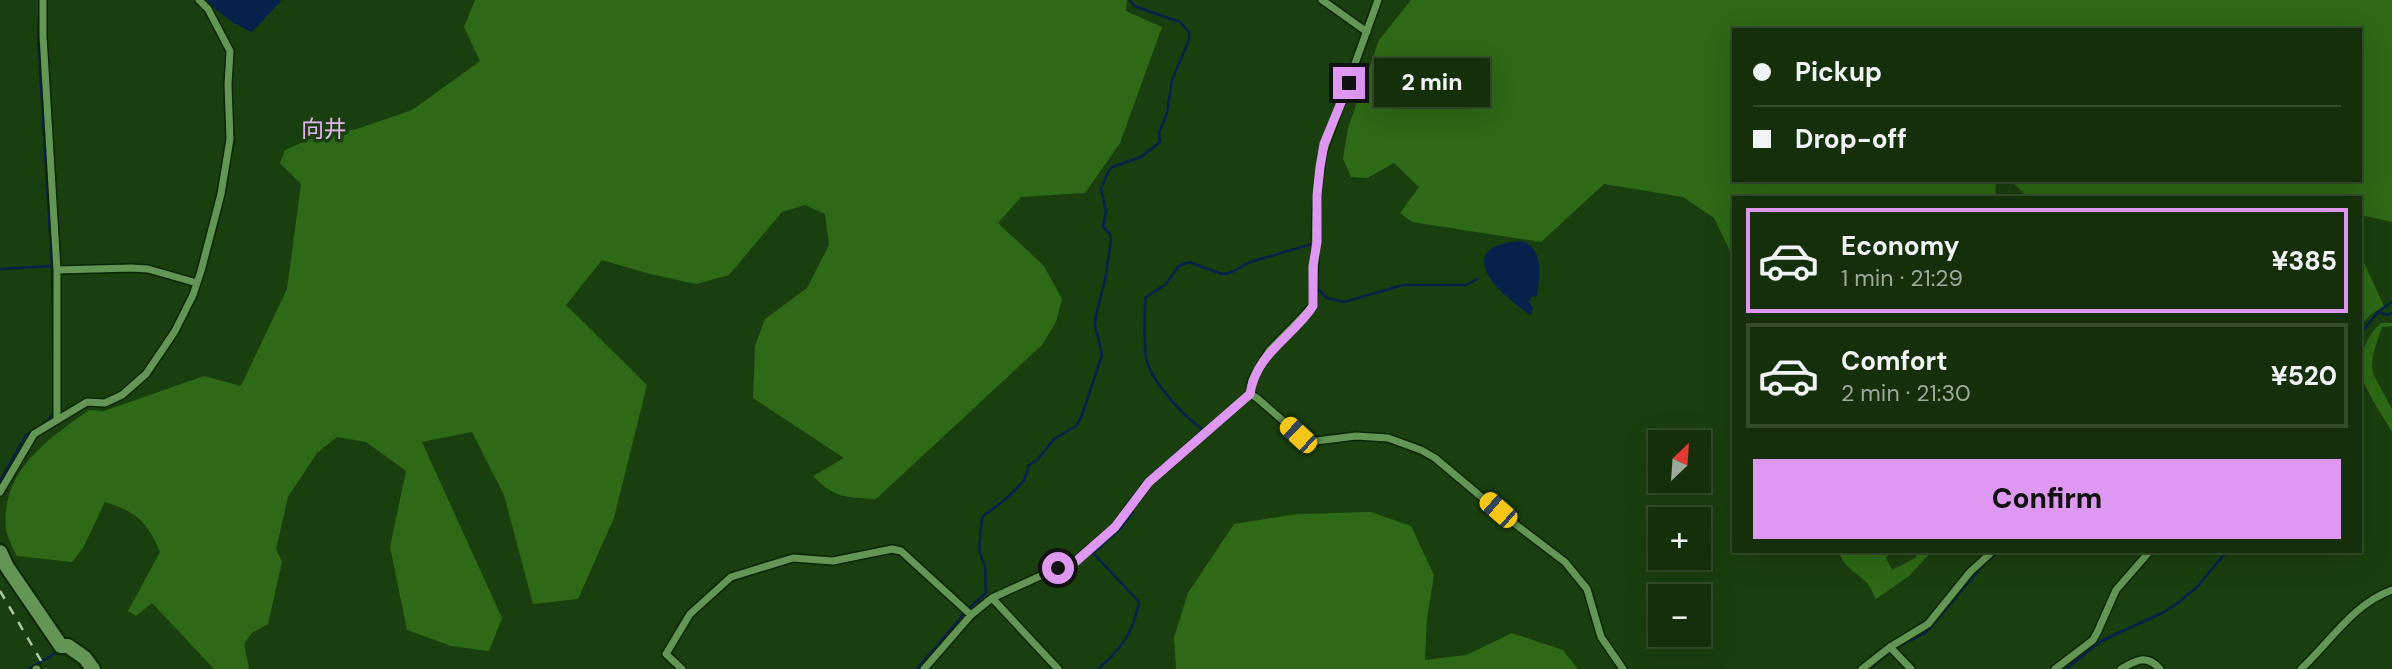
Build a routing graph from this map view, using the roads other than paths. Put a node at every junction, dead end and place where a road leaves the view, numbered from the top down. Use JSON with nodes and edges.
{"nodes":[{"id":1,"x":43,"y":0,"type":"edge"},
{"id":2,"x":199,"y":0,"type":"edge"},
{"id":3,"x":1322,"y":0,"type":"edge"},
{"id":4,"x":1378,"y":0,"type":"edge"},
{"id":5,"x":1367,"y":32,"type":"junction"},
{"id":6,"x":57,"y":270,"type":"junction"},
{"id":7,"x":197,"y":282,"type":"junction"},
{"id":8,"x":1250,"y":394,"type":"junction"},
{"id":9,"x":57,"y":418,"type":"junction"},
{"id":10,"x":0,"y":492,"type":"edge"},
{"id":11,"x":0,"y":552,"type":"edge"},
{"id":12,"x":1991,"y":553,"type":"edge"},
{"id":13,"x":2148,"y":553,"type":"edge"},
{"id":14,"x":2392,"y":590,"type":"edge"},
{"id":15,"x":992,"y":598,"type":"junction"},
{"id":16,"x":968,"y":613,"type":"junction"},
{"id":17,"x":1890,"y":647,"type":"junction"},
{"id":18,"x":93,"y":669,"type":"edge"},
{"id":19,"x":682,"y":669,"type":"edge"},
{"id":20,"x":924,"y":669,"type":"edge"},
{"id":21,"x":1058,"y":669,"type":"edge"},
{"id":22,"x":1623,"y":669,"type":"edge"},
{"id":23,"x":1862,"y":669,"type":"edge"},
{"id":24,"x":1911,"y":669,"type":"edge"},
{"id":25,"x":2055,"y":669,"type":"edge"},
{"id":26,"x":2121,"y":669,"type":"edge"},
{"id":27,"x":2160,"y":669,"type":"edge"},
{"id":28,"x":2301,"y":669,"type":"edge"}],
"edges":[{"from":1,"to":6,"type":"street"},
{"from":2,"to":7,"type":"street"},
{"from":3,"to":5,"type":"street"},
{"from":4,"to":5,"type":"street"},
{"from":5,"to":8,"type":"street"},
{"from":6,"to":7,"type":"street"},
{"from":6,"to":9,"type":"street"},
{"from":7,"to":9,"type":"street"},
{"from":8,"to":15,"type":"street"},
{"from":8,"to":22,"type":"street"},
{"from":9,"to":10,"type":"street"},
{"from":11,"to":18,"type":"main road"},
{"from":12,"to":17,"type":"street"},
{"from":13,"to":25,"type":"street"},
{"from":14,"to":28,"type":"street"},
{"from":15,"to":16,"type":"street"},
{"from":15,"to":21,"type":"street"},
{"from":16,"to":19,"type":"street"},
{"from":16,"to":20,"type":"street"},
{"from":17,"to":23,"type":"street"},
{"from":17,"to":24,"type":"street"},
{"from":26,"to":27,"type":"street"}]}
